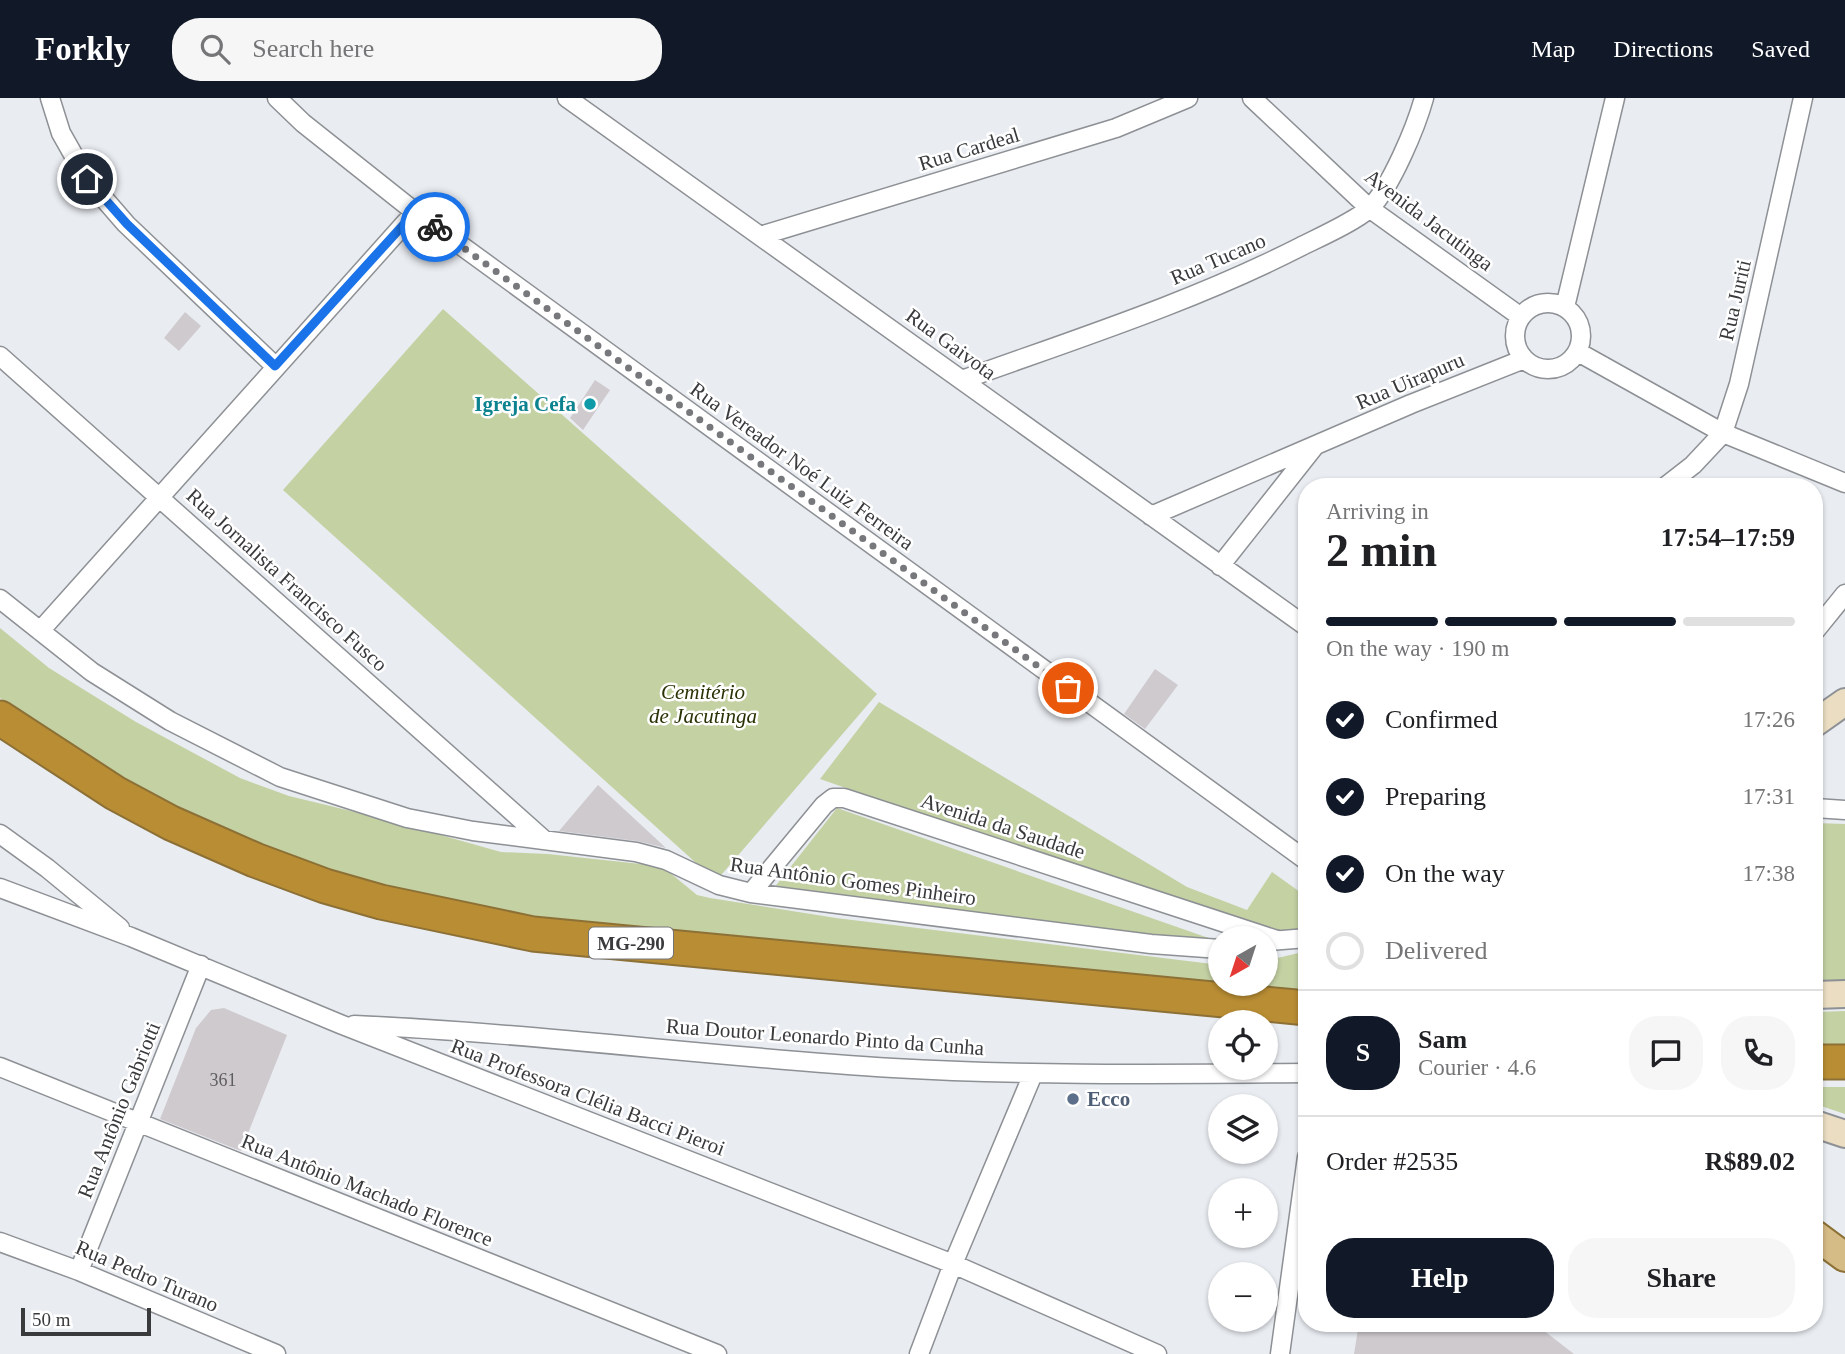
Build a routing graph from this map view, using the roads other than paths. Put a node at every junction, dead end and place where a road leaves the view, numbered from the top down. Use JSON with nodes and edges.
{"nodes":[{"id":1,"x":50,"y":98,"type":"edge"},
{"id":2,"x":277,"y":98,"type":"edge"},
{"id":3,"x":567,"y":98,"type":"edge"},
{"id":4,"x":1188,"y":98,"type":"edge"},
{"id":5,"x":1252,"y":98,"type":"edge"},
{"id":6,"x":1424,"y":98,"type":"edge"},
{"id":7,"x":1615,"y":98,"type":"edge"},
{"id":8,"x":1803,"y":98,"type":"edge"},
{"id":9,"x":1369,"y":208,"type":"junction"},
{"id":10,"x":415,"y":212,"type":"junction"},
{"id":11,"x":760,"y":236,"type":"junction"},
{"id":12,"x":1565,"y":307,"type":"junction"},
{"id":13,"x":1521,"y":317,"type":"junction"},
{"id":14,"x":1578,"y":352,"type":"junction"},
{"id":15,"x":0,"y":356,"type":"edge"},
{"id":16,"x":1524,"y":359,"type":"junction"},
{"id":17,"x":275,"y":366,"type":"junction"},
{"id":18,"x":962,"y":380,"type":"junction"},
{"id":19,"x":1723,"y":433,"type":"junction"},
{"id":20,"x":1314,"y":447,"type":"junction"},
{"id":21,"x":1676,"y":478,"type":"edge"},
{"id":22,"x":1845,"y":483,"type":"edge"},
{"id":23,"x":161,"y":497,"type":"junction"},
{"id":24,"x":1151,"y":516,"type":"junction"},
{"id":25,"x":1220,"y":566,"type":"junction"},
{"id":26,"x":1845,"y":594,"type":"edge"},
{"id":27,"x":0,"y":599,"type":"edge"},
{"id":28,"x":1298,"y":621,"type":"edge"},
{"id":29,"x":1823,"y":621,"type":"edge"},
{"id":30,"x":40,"y":631,"type":"junction"},
{"id":31,"x":1845,"y":702,"type":"edge"},
{"id":32,"x":1823,"y":717,"type":"edge"},
{"id":33,"x":0,"y":718,"type":"edge"},
{"id":34,"x":1823,"y":809,"type":"edge"},
{"id":35,"x":1845,"y":810,"type":"edge"},
{"id":36,"x":0,"y":835,"type":"edge"},
{"id":37,"x":543,"y":839,"type":"junction"},
{"id":38,"x":1298,"y":854,"type":"edge"},
{"id":39,"x":0,"y":888,"type":"edge"},
{"id":40,"x":751,"y":893,"type":"junction"},
{"id":41,"x":1227,"y":926,"type":"edge"},
{"id":42,"x":131,"y":937,"type":"junction"},
{"id":43,"x":1298,"y":939,"type":"edge"},
{"id":44,"x":1278,"y":940,"type":"edge"},
{"id":45,"x":1208,"y":948,"type":"edge"},
{"id":46,"x":201,"y":965,"type":"junction"},
{"id":47,"x":1845,"y":994,"type":"edge"},
{"id":48,"x":1823,"y":995,"type":"edge"},
{"id":49,"x":1298,"y":1007,"type":"edge"},
{"id":50,"x":340,"y":1024,"type":"junction"},
{"id":51,"x":1823,"y":1062,"type":"edge"},
{"id":52,"x":1845,"y":1062,"type":"edge"},
{"id":53,"x":0,"y":1067,"type":"edge"},
{"id":54,"x":1298,"y":1073,"type":"edge"},
{"id":55,"x":1033,"y":1074,"type":"junction"},
{"id":56,"x":1823,"y":1111,"type":"edge"},
{"id":57,"x":1845,"y":1117,"type":"edge"},
{"id":58,"x":137,"y":1122,"type":"junction"},
{"id":59,"x":1823,"y":1127,"type":"edge"},
{"id":60,"x":1845,"y":1134,"type":"edge"},
{"id":61,"x":1298,"y":1223,"type":"edge"},
{"id":62,"x":1823,"y":1241,"type":"edge"},
{"id":63,"x":0,"y":1242,"type":"edge"},
{"id":64,"x":1845,"y":1257,"type":"edge"},
{"id":65,"x":953,"y":1264,"type":"junction"},
{"id":66,"x":79,"y":1271,"type":"junction"},
{"id":67,"x":276,"y":1354,"type":"edge"},
{"id":68,"x":717,"y":1354,"type":"edge"},
{"id":69,"x":919,"y":1354,"type":"edge"},
{"id":70,"x":1157,"y":1354,"type":"edge"},
{"id":71,"x":1280,"y":1354,"type":"edge"}],
"edges":[{"from":1,"to":17,"type":"street"},
{"from":2,"to":10,"type":"street","name":"Rua Vereador Noé Luiz Ferreira"},
{"from":3,"to":11,"type":"street","name":"Rua Gaivota"},
{"from":4,"to":11,"type":"street","name":"Rua Cardeal"},
{"from":5,"to":9,"type":"street","name":"Avenida Jacutinga"},
{"from":6,"to":9,"type":"street","name":"Rua Tucano"},
{"from":7,"to":12,"type":"street"},
{"from":8,"to":19,"type":"street","name":"Rua Juriti"},
{"from":9,"to":13,"type":"street","name":"Avenida Jacutinga"},
{"from":9,"to":18,"type":"street","name":"Rua Tucano"},
{"from":10,"to":17,"type":"street"},
{"from":10,"to":38,"type":"street","name":"Rua Vereador Noé Luiz Ferreira"},
{"from":11,"to":18,"type":"street","name":"Rua Gaivota"},
{"from":12,"to":13,"type":"street"},
{"from":12,"to":14,"type":"street"},
{"from":13,"to":16,"type":"street"},
{"from":14,"to":16,"type":"street"},
{"from":14,"to":19,"type":"street"},
{"from":15,"to":23,"type":"street","name":"Rua Jornalista Francisco Fusco"},
{"from":16,"to":20,"type":"street","name":"Rua Uirapuru"},
{"from":17,"to":23,"type":"street"},
{"from":18,"to":24,"type":"street","name":"Rua Gaivota"},
{"from":19,"to":21,"type":"street","name":"Rua Juriti"},
{"from":19,"to":22,"type":"street"},
{"from":20,"to":24,"type":"street","name":"Rua Uirapuru"},
{"from":20,"to":25,"type":"street","name":"Rua Uirapuru"},
{"from":23,"to":30,"type":"street"},
{"from":23,"to":37,"type":"street","name":"Rua Jornalista Francisco Fusco"},
{"from":24,"to":25,"type":"street","name":"Rua Gaivota"},
{"from":25,"to":28,"type":"street","name":"Rua Gaivota"},
{"from":26,"to":29,"type":"street"},
{"from":27,"to":30,"type":"street","name":"Rua Antônio Gomes Pinheiro"},
{"from":30,"to":37,"type":"street","name":"Rua Antônio Gomes Pinheiro"},
{"from":31,"to":32,"type":"street"},
{"from":33,"to":49,"type":"highway","number":"MG-290"},
{"from":34,"to":35,"type":"street"},
{"from":36,"to":42,"type":"street"},
{"from":37,"to":40,"type":"street","name":"Rua Antônio Gomes Pinheiro"},
{"from":39,"to":42,"type":"street","name":"Rua Professora Clélia Bacci Pieroi"},
{"from":40,"to":41,"type":"street","name":"Avenida da Saudade"},
{"from":40,"to":45,"type":"street","name":"Rua Antônio Gomes Pinheiro"},
{"from":42,"to":46,"type":"street","name":"Rua Professora Clélia Bacci Pieroi"},
{"from":43,"to":44,"type":"street"},
{"from":46,"to":50,"type":"street","name":"Rua Professora Clélia Bacci Pieroi"},
{"from":46,"to":58,"type":"street","name":"Rua Antônio Gabriotti"},
{"from":47,"to":48,"type":"street"},
{"from":50,"to":55,"type":"street","name":"Rua Doutor Leonardo Pinto da Cunha"},
{"from":50,"to":65,"type":"street","name":"Rua Professora Clélia Bacci Pieroi"},
{"from":51,"to":52,"type":"highway"},
{"from":53,"to":58,"type":"street","name":"Rua Antônio Machado Florence"},
{"from":54,"to":55,"type":"street","name":"Rua Doutor Leonardo Pinto da Cunha"},
{"from":55,"to":65,"type":"street"},
{"from":56,"to":57,"type":"street"},
{"from":58,"to":66,"type":"street","name":"Rua Antônio Gabriotti"},
{"from":58,"to":68,"type":"street","name":"Rua Antônio Machado Florence"},
{"from":59,"to":60,"type":"street"},
{"from":61,"to":71,"type":"street"},
{"from":62,"to":64,"type":"main road"},
{"from":63,"to":66,"type":"street","name":"Rua Pedro Turano"},
{"from":65,"to":69,"type":"street"},
{"from":65,"to":70,"type":"street","name":"Rua Professora Clélia Bacci Pieroi"},
{"from":66,"to":67,"type":"street","name":"Rua Pedro Turano"}]}
